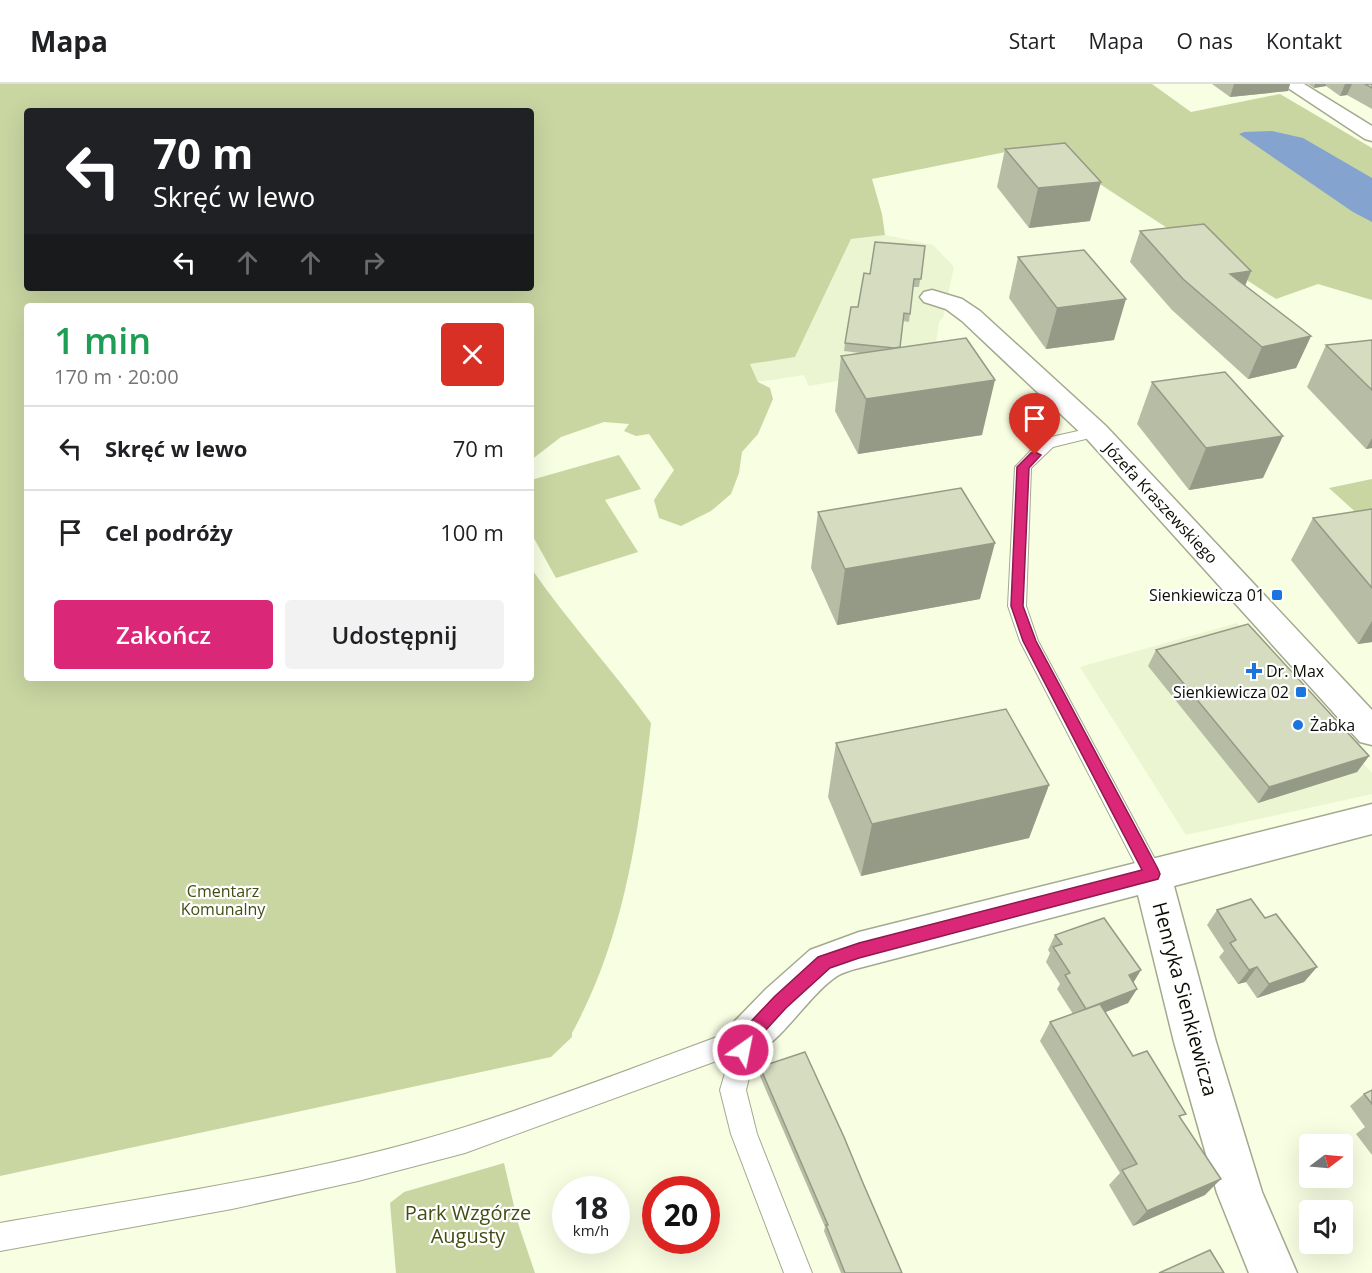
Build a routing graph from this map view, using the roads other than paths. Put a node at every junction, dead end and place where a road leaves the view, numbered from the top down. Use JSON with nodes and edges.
{"nodes":[{"id":1,"x":1291,"y":84,"type":"edge"},
{"id":2,"x":1372,"y":135,"type":"edge"},
{"id":3,"x":932,"y":297,"type":"dead end"},
{"id":4,"x":1096,"y":432,"type":"junction"},
{"id":5,"x":1372,"y":732,"type":"edge"},
{"id":6,"x":1372,"y":819,"type":"edge"},
{"id":7,"x":1152,"y":874,"type":"junction"},
{"id":8,"x":747,"y":1038,"type":"junction"},
{"id":9,"x":0,"y":1237,"type":"edge"},
{"id":10,"x":798,"y":1273,"type":"edge"},
{"id":11,"x":1273,"y":1273,"type":"edge"}],
"edges":[{"from":1,"to":2,"type":"street"},
{"from":3,"to":4,"type":"street","name":"Józefa Kraszewskiego"},
{"from":4,"to":5,"type":"street","name":"Józefa Kraszewskiego"},
{"from":4,"to":7,"type":"lane"},
{"from":6,"to":7,"type":"street"},
{"from":7,"to":8,"type":"street"},
{"from":7,"to":11,"type":"street","name":"Henryka Sienkiewicza"},
{"from":8,"to":9,"type":"lane"},
{"from":8,"to":10,"type":"lane"}]}
